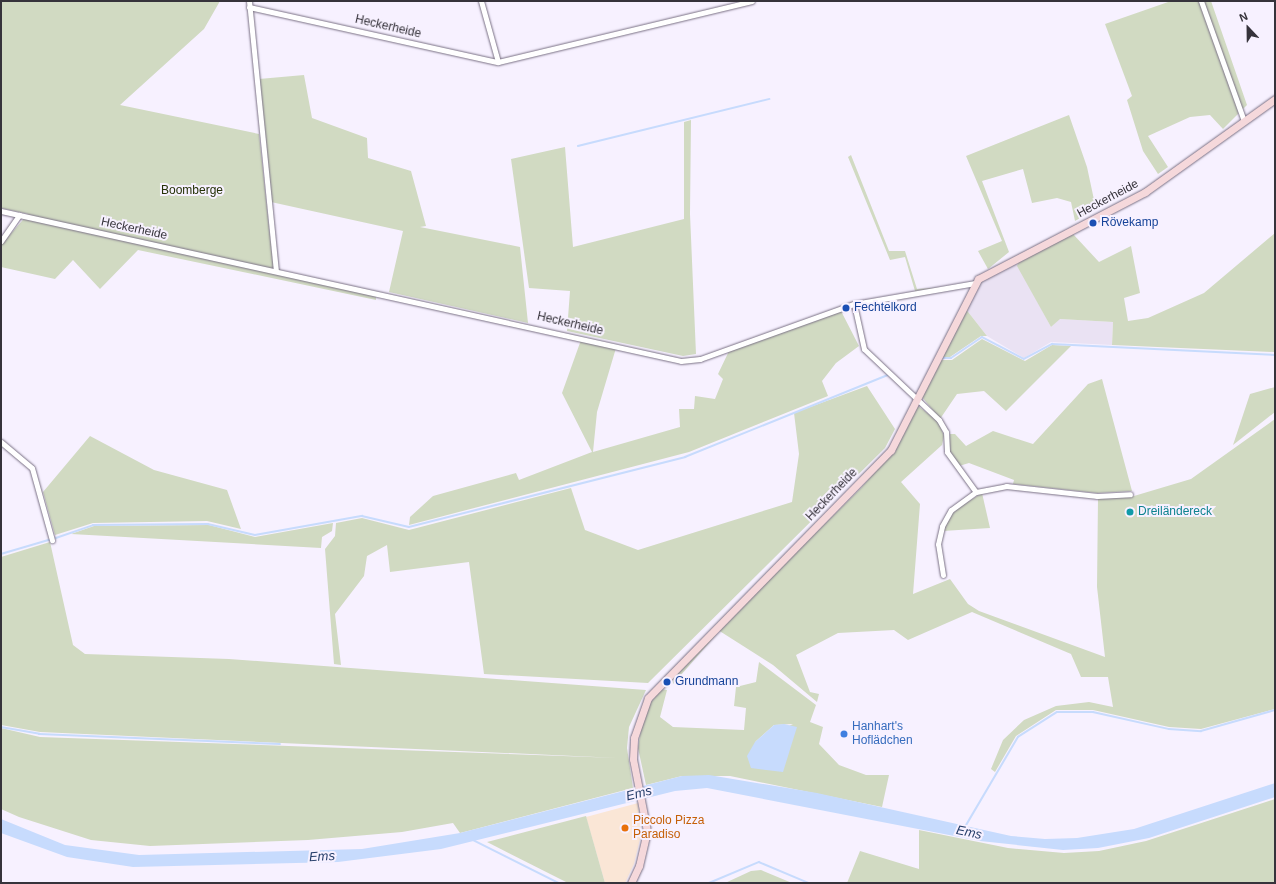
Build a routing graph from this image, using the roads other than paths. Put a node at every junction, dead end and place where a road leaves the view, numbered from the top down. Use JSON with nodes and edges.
{"nodes":[{"id":1,"x":249,"y":1,"type":"edge"},
{"id":2,"x":481,"y":1,"type":"edge"},
{"id":3,"x":752,"y":1,"type":"edge"},
{"id":4,"x":1201,"y":1,"type":"edge"},
{"id":5,"x":737,"y":3,"type":"edge"},
{"id":6,"x":249,"y":7,"type":"junction"},
{"id":7,"x":498,"y":62,"type":"junction"},
{"id":8,"x":1275,"y":99,"type":"edge"},
{"id":9,"x":1244,"y":121,"type":"junction"},
{"id":10,"x":1,"y":211,"type":"edge"},
{"id":11,"x":18,"y":215,"type":"junction"},
{"id":12,"x":1,"y":241,"type":"edge"},
{"id":13,"x":276,"y":270,"type":"junction"},
{"id":14,"x":974,"y":283,"type":"junction"},
{"id":15,"x":854,"y":304,"type":"junction"},
{"id":16,"x":918,"y":397,"type":"junction"},
{"id":17,"x":1,"y":442,"type":"edge"},
{"id":18,"x":976,"y":492,"type":"junction"},
{"id":19,"x":1130,"y":494,"type":"dead end"},
{"id":20,"x":52,"y":540,"type":"dead end"},
{"id":21,"x":943,"y":575,"type":"dead end"},
{"id":22,"x":631,"y":883,"type":"edge"}],
"edges":[{"from":1,"to":6,"type":"street"},
{"from":2,"to":7,"type":"street"},
{"from":3,"to":5,"type":"street","name":"Heckerheide"},
{"from":4,"to":9,"type":"street"},
{"from":5,"to":7,"type":"street","name":"Heckerheide"},
{"from":6,"to":7,"type":"street","name":"Heckerheide"},
{"from":6,"to":13,"type":"street"},
{"from":8,"to":9,"type":"main road","name":"Heckerheide"},
{"from":9,"to":14,"type":"main road","name":"Heckerheide"},
{"from":10,"to":11,"type":"street"},
{"from":11,"to":12,"type":"street"},
{"from":11,"to":13,"type":"street","name":"Heckerheide"},
{"from":13,"to":15,"type":"street","name":"Heckerheide"},
{"from":14,"to":15,"type":"street","name":"Heckerheide"},
{"from":14,"to":16,"type":"main road","name":"Heckerheide"},
{"from":15,"to":16,"type":"street"},
{"from":16,"to":18,"type":"street"},
{"from":16,"to":22,"type":"main road","name":"Heckerheide"},
{"from":17,"to":20,"type":"street"},
{"from":18,"to":19,"type":"street"},
{"from":18,"to":21,"type":"street"}]}
